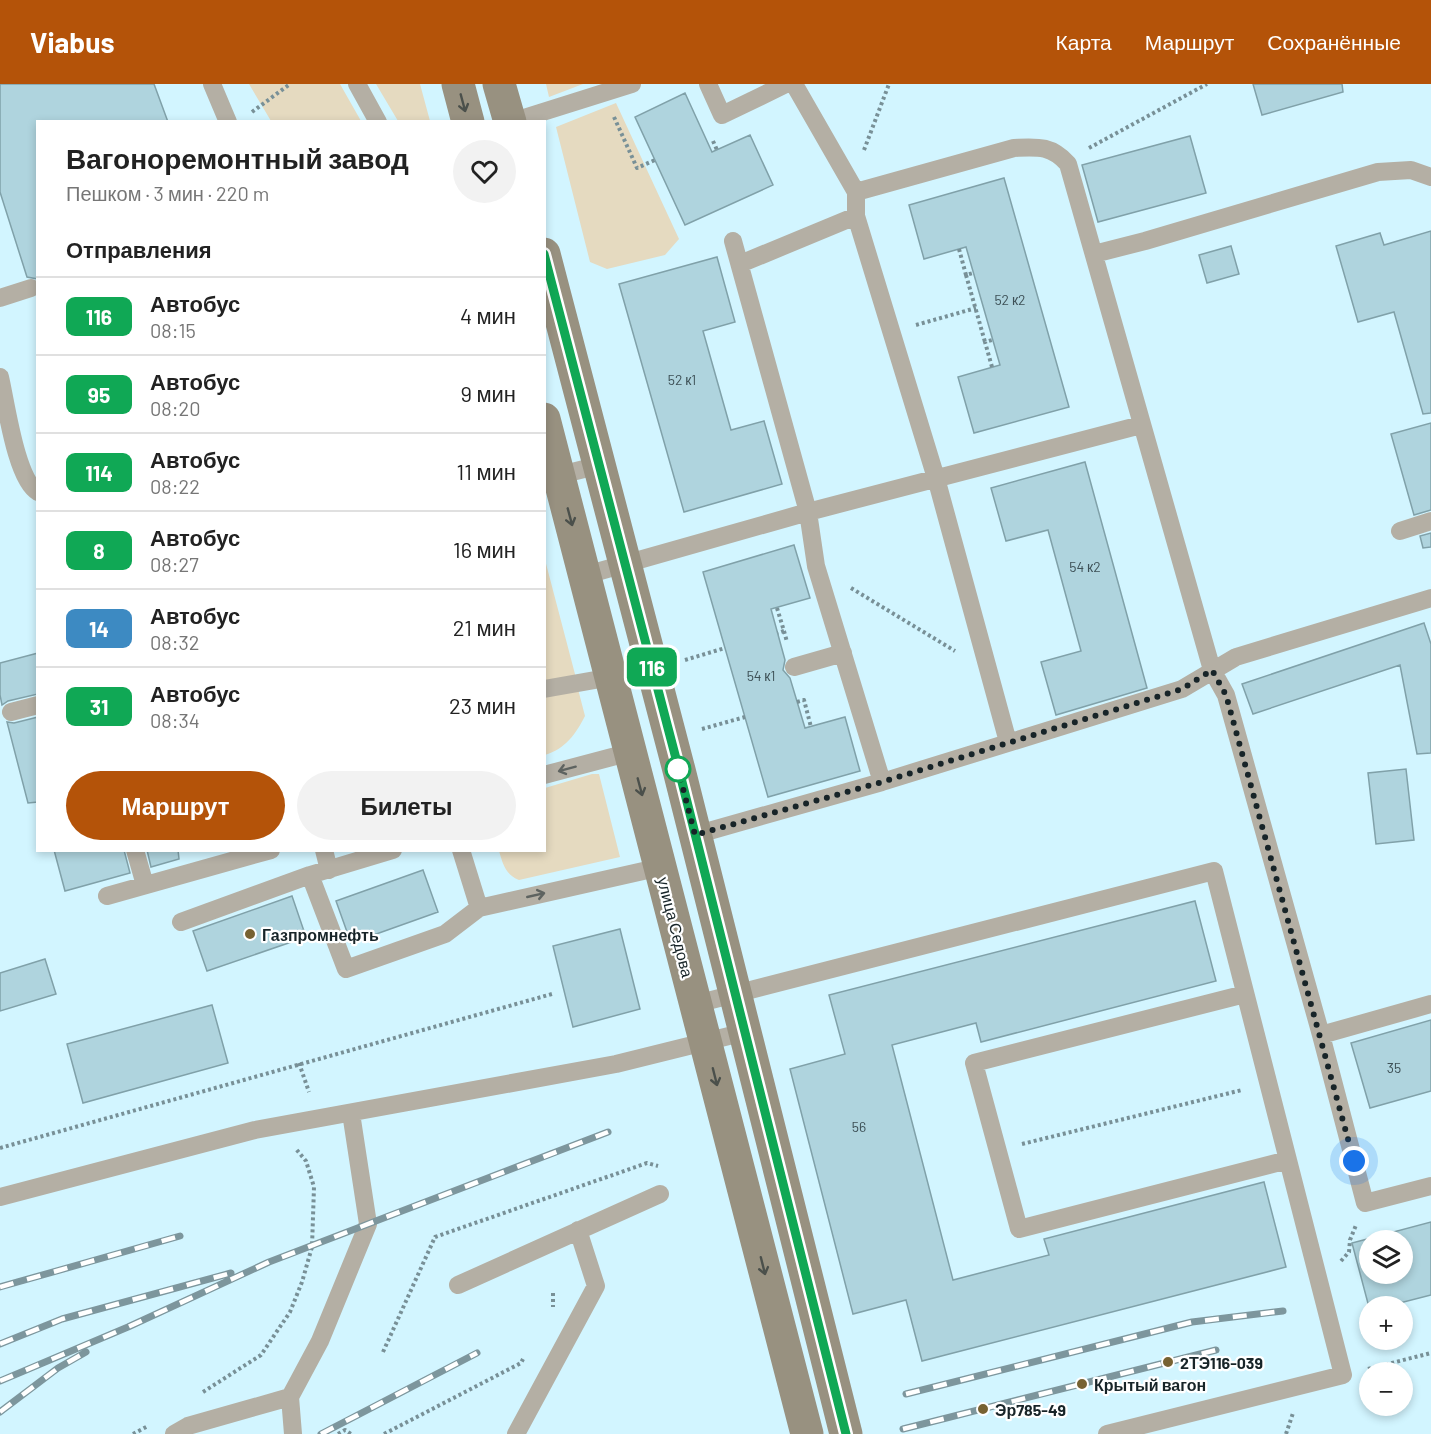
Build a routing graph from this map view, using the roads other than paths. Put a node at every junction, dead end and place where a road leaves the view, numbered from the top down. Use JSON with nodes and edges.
{"nodes":[{"id":1,"x":212,"y":84,"type":"edge"},
{"id":2,"x":357,"y":84,"type":"edge"},
{"id":3,"x":458,"y":84,"type":"edge"},
{"id":4,"x":499,"y":84,"type":"edge"},
{"id":5,"x":632,"y":84,"type":"edge"},
{"id":6,"x":708,"y":84,"type":"edge"},
{"id":7,"x":786,"y":84,"type":"edge"},
{"id":8,"x":794,"y":84,"type":"edge"},
{"id":9,"x":227,"y":120,"type":"edge"},
{"id":10,"x":377,"y":120,"type":"edge"},
{"id":11,"x":467,"y":120,"type":"edge"},
{"id":12,"x":509,"y":120,"type":"edge"},
{"id":13,"x":516,"y":120,"type":"edge"},
{"id":14,"x":1431,"y":177,"type":"edge"},
{"id":15,"x":856,"y":192,"type":"junction"},
{"id":16,"x":856,"y":216,"type":"junction"},
{"id":17,"x":734,"y":242,"type":"dead end"},
{"id":18,"x":1094,"y":254,"type":"junction"},
{"id":19,"x":546,"y":262,"type":"edge"},
{"id":20,"x":740,"y":264,"type":"junction"},
{"id":21,"x":31,"y":288,"type":"dead end"},
{"id":22,"x":0,"y":298,"type":"edge"},
{"id":23,"x":0,"y":377,"type":"edge"},
{"id":24,"x":1141,"y":425,"type":"junction"},
{"id":25,"x":546,"y":434,"type":"edge"},
{"id":26,"x":600,"y":465,"type":"junction"},
{"id":27,"x":552,"y":477,"type":"edge"},
{"id":28,"x":936,"y":478,"type":"junction"},
{"id":29,"x":36,"y":491,"type":"edge"},
{"id":30,"x":808,"y":512,"type":"junction"},
{"id":31,"x":1431,"y":521,"type":"edge"},
{"id":32,"x":1400,"y":531,"type":"dead end"},
{"id":33,"x":625,"y":565,"type":"junction"},
{"id":34,"x":586,"y":575,"type":"junction"},
{"id":35,"x":1431,"y":598,"type":"edge"},
{"id":36,"x":843,"y":653,"type":"junction"},
{"id":37,"x":794,"y":667,"type":"dead end"},
{"id":38,"x":1212,"y":670,"type":"junction"},
{"id":39,"x":612,"y":677,"type":"junction"},
{"id":40,"x":546,"y":690,"type":"edge"},
{"id":41,"x":36,"y":706,"type":"edge"},
{"id":42,"x":11,"y":712,"type":"dead end"},
{"id":43,"x":1008,"y":742,"type":"junction"},
{"id":44,"x":631,"y":752,"type":"junction"},
{"id":45,"x":546,"y":774,"type":"edge"},
{"id":46,"x":882,"y":782,"type":"junction"},
{"id":47,"x":695,"y":835,"type":"junction"},
{"id":48,"x":136,"y":852,"type":"edge"},
{"id":49,"x":264,"y":852,"type":"edge"},
{"id":50,"x":324,"y":852,"type":"edge"},
{"id":51,"x":387,"y":852,"type":"edge"},
{"id":52,"x":461,"y":852,"type":"edge"},
{"id":53,"x":661,"y":867,"type":"junction"},
{"id":54,"x":329,"y":870,"type":"junction"},
{"id":55,"x":310,"y":875,"type":"junction"},
{"id":56,"x":145,"y":885,"type":"junction"},
{"id":57,"x":107,"y":896,"type":"dead end"},
{"id":58,"x":479,"y":908,"type":"junction"},
{"id":59,"x":181,"y":922,"type":"dead end"},
{"id":60,"x":735,"y":993,"type":"junction"},
{"id":61,"x":1245,"y":994,"type":"junction"},
{"id":62,"x":696,"y":1004,"type":"junction"},
{"id":63,"x":1431,"y":1004,"type":"edge"},
{"id":64,"x":745,"y":1032,"type":"junction"},
{"id":65,"x":1321,"y":1035,"type":"junction"},
{"id":66,"x":706,"y":1042,"type":"junction"},
{"id":67,"x":351,"y":1113,"type":"junction"},
{"id":68,"x":1288,"y":1160,"type":"junction"},
{"id":69,"x":1431,"y":1186,"type":"edge"},
{"id":70,"x":660,"y":1194,"type":"road end"},
{"id":71,"x":0,"y":1197,"type":"edge"},
{"id":72,"x":578,"y":1230,"type":"junction"},
{"id":73,"x":458,"y":1285,"type":"dead end"},
{"id":74,"x":290,"y":1397,"type":"junction"},
{"id":75,"x":174,"y":1434,"type":"edge"},
{"id":76,"x":293,"y":1434,"type":"edge"},
{"id":77,"x":516,"y":1434,"type":"edge"},
{"id":78,"x":807,"y":1434,"type":"edge"},
{"id":79,"x":846,"y":1434,"type":"edge"},
{"id":80,"x":1107,"y":1434,"type":"edge"}],
"edges":[{"from":1,"to":9,"type":"lane"},
{"from":2,"to":10,"type":"lane"},
{"from":3,"to":11,"type":"main road","one_way":true},
{"from":4,"to":12,"type":"main road"},
{"from":5,"to":13,"type":"lane"},
{"from":6,"to":7,"type":"lane"},
{"from":8,"to":15,"type":"lane"},
{"from":14,"to":18,"type":"lane"},
{"from":15,"to":16,"type":"lane"},
{"from":15,"to":18,"type":"lane"},
{"from":16,"to":20,"type":"lane"},
{"from":16,"to":28,"type":"lane"},
{"from":17,"to":20,"type":"lane"},
{"from":18,"to":24,"type":"lane"},
{"from":19,"to":26,"type":"main road"},
{"from":20,"to":30,"type":"lane"},
{"from":21,"to":22,"type":"lane"},
{"from":23,"to":29,"type":"lane"},
{"from":24,"to":28,"type":"lane"},
{"from":24,"to":38,"type":"lane"},
{"from":25,"to":27,"type":"main road","name":"улица Седова"},
{"from":26,"to":27,"type":"lane"},
{"from":26,"to":33,"type":"main road"},
{"from":27,"to":34,"type":"main road","name":"улица Седова","one_way":true},
{"from":28,"to":30,"type":"lane"},
{"from":28,"to":43,"type":"lane"},
{"from":30,"to":33,"type":"lane"},
{"from":30,"to":36,"type":"lane"},
{"from":31,"to":32,"type":"lane"},
{"from":33,"to":34,"type":"lane"},
{"from":33,"to":47,"type":"main road"},
{"from":34,"to":39,"type":"main road","name":"улица Седова"},
{"from":35,"to":38,"type":"lane"},
{"from":36,"to":37,"type":"lane"},
{"from":36,"to":46,"type":"lane"},
{"from":38,"to":43,"type":"lane"},
{"from":38,"to":65,"type":"lane"},
{"from":39,"to":40,"type":"lane"},
{"from":39,"to":44,"type":"main road","name":"улица Седова"},
{"from":41,"to":42,"type":"lane"},
{"from":43,"to":46,"type":"lane"},
{"from":44,"to":45,"type":"lane","one_way":true},
{"from":44,"to":53,"type":"main road","name":"улица Седова","one_way":true},
{"from":46,"to":47,"type":"lane"},
{"from":47,"to":60,"type":"main road"},
{"from":48,"to":56,"type":"lane"},
{"from":49,"to":56,"type":"lane"},
{"from":50,"to":54,"type":"lane"},
{"from":51,"to":54,"type":"lane"},
{"from":52,"to":58,"type":"lane"},
{"from":58,"to":53,"type":"lane","one_way":true},
{"from":53,"to":62,"type":"main road","name":"улица Седова"},
{"from":54,"to":55,"type":"lane"},
{"from":55,"to":58,"type":"lane"},
{"from":55,"to":59,"type":"lane"},
{"from":56,"to":57,"type":"lane"},
{"from":60,"to":61,"type":"lane"},
{"from":60,"to":62,"type":"lane"},
{"from":60,"to":64,"type":"main road"},
{"from":61,"to":68,"type":"lane"},
{"from":61,"to":68,"type":"lane"},
{"from":62,"to":66,"type":"main road","name":"улица Седова"},
{"from":63,"to":65,"type":"lane"},
{"from":64,"to":66,"type":"lane"},
{"from":64,"to":79,"type":"main road"},
{"from":65,"to":69,"type":"lane"},
{"from":66,"to":67,"type":"lane"},
{"from":66,"to":78,"type":"main road","name":"улица Седова","one_way":true},
{"from":67,"to":71,"type":"lane"},
{"from":67,"to":74,"type":"lane"},
{"from":68,"to":80,"type":"lane"},
{"from":70,"to":72,"type":"lane"},
{"from":72,"to":73,"type":"lane"},
{"from":72,"to":77,"type":"lane"},
{"from":74,"to":75,"type":"lane"},
{"from":74,"to":76,"type":"lane"}]}
